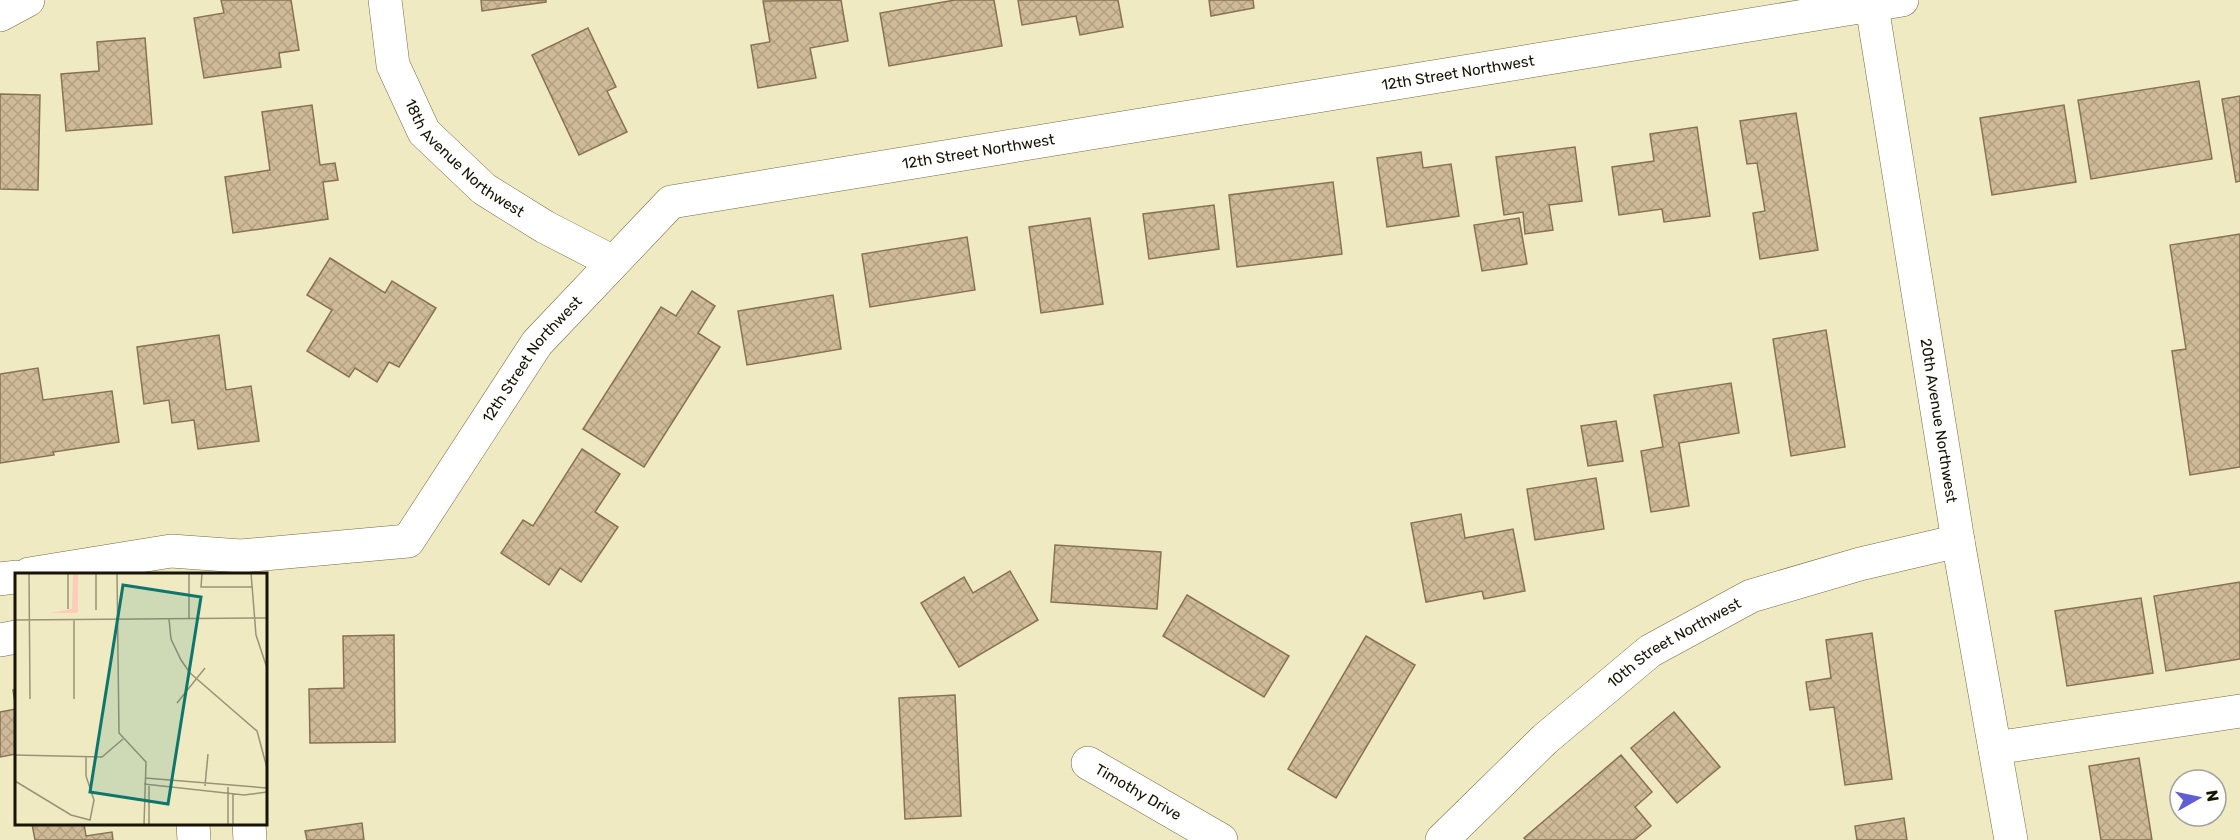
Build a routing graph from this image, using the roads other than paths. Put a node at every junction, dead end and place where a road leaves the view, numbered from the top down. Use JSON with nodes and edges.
{"nodes":[{"id":1,"x":28,"y":0,"type":"edge"},
{"id":2,"x":385,"y":0,"type":"edge"},
{"id":3,"x":1882,"y":2,"type":"edge"},
{"id":4,"x":0,"y":15,"type":"edge"},
{"id":5,"x":613,"y":262,"type":"junction"},
{"id":6,"x":1958,"y":541,"type":"junction"},
{"id":7,"x":173,"y":563,"type":"edge"},
{"id":8,"x":234,"y":568,"type":"edge"},
{"id":9,"x":42,"y":573,"type":"edge"},
{"id":10,"x":15,"y":577,"type":"edge"},
{"id":11,"x":0,"y":579,"type":"edge"},
{"id":12,"x":15,"y":637,"type":"edge"},
{"id":13,"x":0,"y":640,"type":"edge"},
{"id":14,"x":2240,"y":711,"type":"edge"},
{"id":15,"x":1995,"y":748,"type":"junction"},
{"id":16,"x":1088,"y":763,"type":"dead end"},
{"id":17,"x":193,"y":825,"type":"edge"},
{"id":18,"x":249,"y":825,"type":"edge"},
{"id":19,"x":194,"y":840,"type":"edge"},
{"id":20,"x":250,"y":840,"type":"edge"},
{"id":21,"x":1221,"y":840,"type":"edge"},
{"id":22,"x":1442,"y":840,"type":"edge"},
{"id":23,"x":2011,"y":840,"type":"edge"}],
"edges":[{"from":1,"to":4,"type":"street"},
{"from":2,"to":5,"type":"street","name":"18th Avenue Northwest"},
{"from":3,"to":5,"type":"street","name":"12th Street Northwest"},
{"from":3,"to":6,"type":"street","name":"20th Avenue Northwest"},
{"from":5,"to":8,"type":"street","name":"12th Street Northwest"},
{"from":6,"to":15,"type":"street","name":"20th Avenue Northwest"},
{"from":6,"to":22,"type":"street","name":"10th Street Northwest"},
{"from":7,"to":8,"type":"street"},
{"from":7,"to":9,"type":"street"},
{"from":10,"to":11,"type":"street"},
{"from":12,"to":13,"type":"street"},
{"from":14,"to":15,"type":"street"},
{"from":15,"to":23,"type":"street","name":"20th Avenue Northwest"},
{"from":16,"to":21,"type":"street","name":"Timothy Drive"},
{"from":17,"to":19,"type":"street"},
{"from":18,"to":20,"type":"street"}]}
